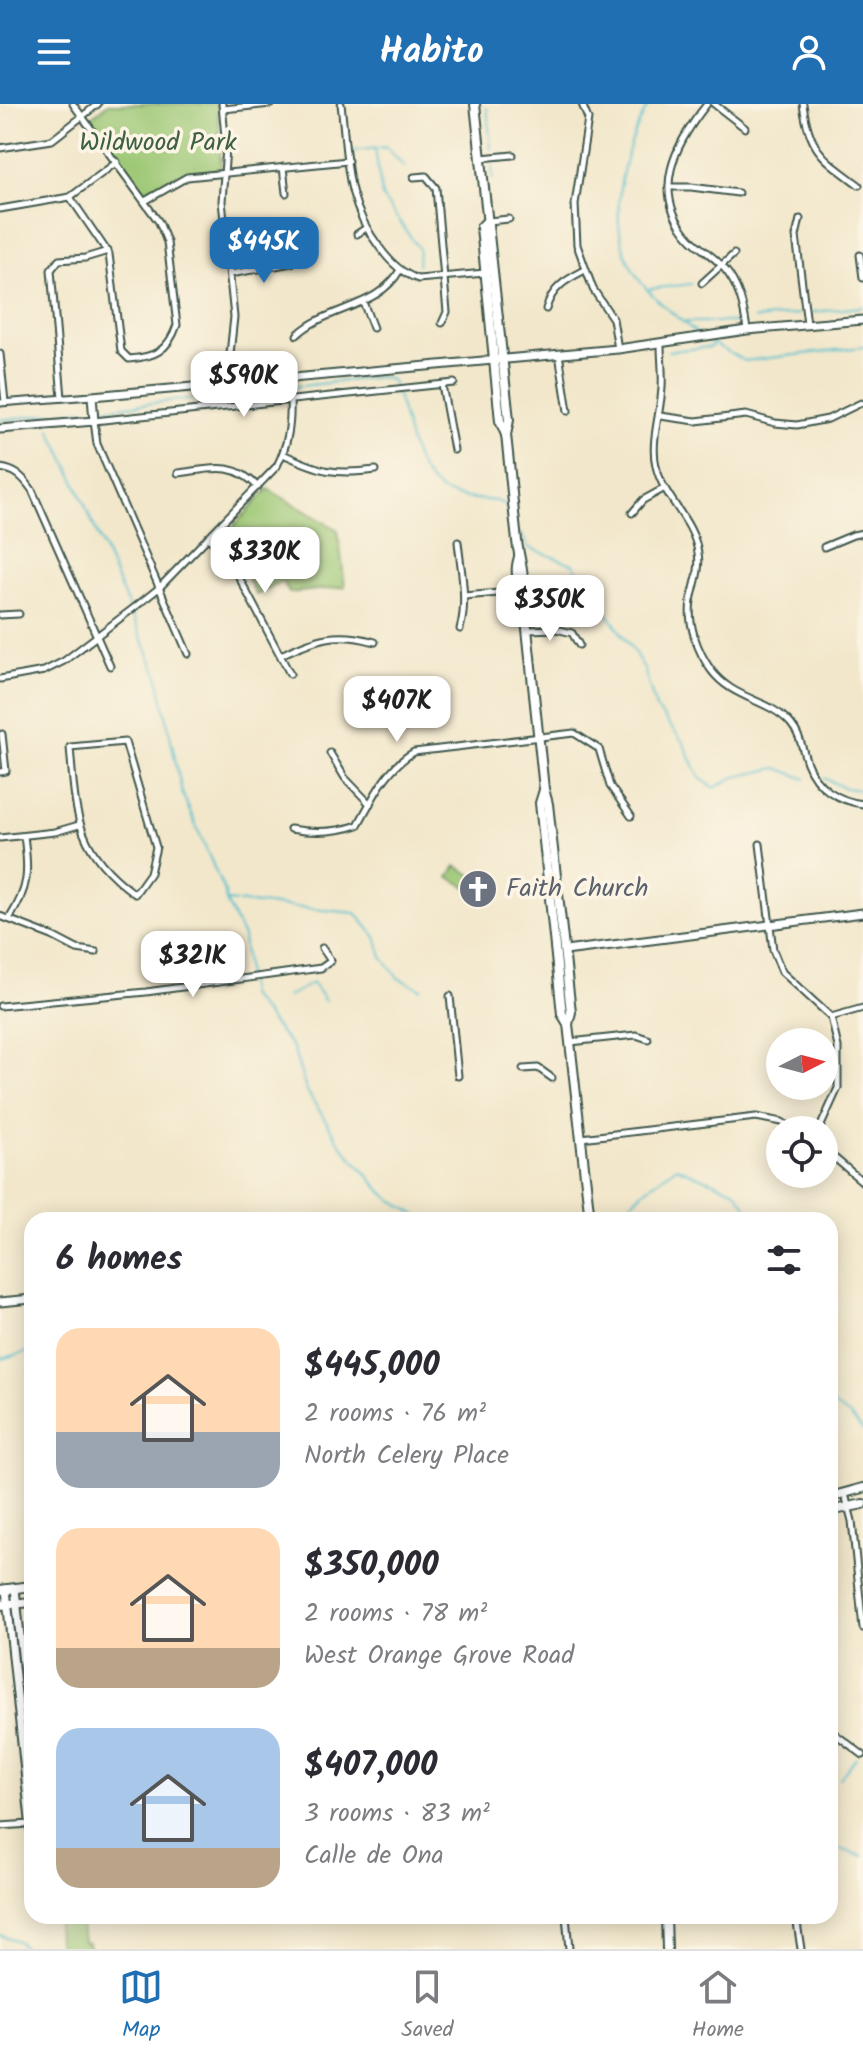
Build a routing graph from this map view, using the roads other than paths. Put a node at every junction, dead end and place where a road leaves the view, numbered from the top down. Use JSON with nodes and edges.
{"nodes":[{"id":1,"x":73,"y":104,"type":"edge"},
{"id":2,"x":98,"y":104,"type":"edge"},
{"id":3,"x":271,"y":104,"type":"edge"},
{"id":4,"x":341,"y":104,"type":"edge"},
{"id":5,"x":475,"y":104,"type":"edge"},
{"id":6,"x":582,"y":104,"type":"edge"},
{"id":7,"x":707,"y":104,"type":"edge"},
{"id":8,"x":714,"y":104,"type":"edge"},
{"id":9,"x":803,"y":104,"type":"edge"},
{"id":10,"x":223,"y":107,"type":"edge"},
{"id":11,"x":82,"y":116,"type":"junction"},
{"id":12,"x":745,"y":128,"type":"dead end"},
{"id":13,"x":0,"y":148,"type":"edge"},
{"id":14,"x":513,"y":155,"type":"dead end"},
{"id":15,"x":480,"y":158,"type":"junction"},
{"id":16,"x":348,"y":161,"type":"junction"},
{"id":17,"x":117,"y":162,"type":"junction"},
{"id":18,"x":283,"y":167,"type":"junction"},
{"id":19,"x":224,"y":173,"type":"junction"},
{"id":20,"x":414,"y":177,"type":"dead end"},
{"id":21,"x":859,"y":185,"type":"dead end"},
{"id":22,"x":669,"y":187,"type":"junction"},
{"id":23,"x":286,"y":193,"type":"dead end"},
{"id":24,"x":738,"y":193,"type":"dead end"},
{"id":25,"x":70,"y":197,"type":"junction"},
{"id":26,"x":145,"y":201,"type":"junction"},
{"id":27,"x":0,"y":209,"type":"edge"},
{"id":28,"x":509,"y":219,"type":"dead end"},
{"id":29,"x":800,"y":219,"type":"dead end"},
{"id":30,"x":487,"y":221,"type":"junction"},
{"id":31,"x":366,"y":228,"type":"junction"},
{"id":32,"x":682,"y":228,"type":"junction"},
{"id":33,"x":357,"y":234,"type":"dead end"},
{"id":34,"x":673,"y":234,"type":"dead end"},
{"id":35,"x":108,"y":251,"type":"junction"},
{"id":36,"x":734,"y":254,"type":"dead end"},
{"id":37,"x":860,"y":255,"type":"dead end"},
{"id":38,"x":292,"y":263,"type":"dead end"},
{"id":39,"x":722,"y":265,"type":"junction"},
{"id":40,"x":400,"y":270,"type":"junction"},
{"id":41,"x":585,"y":270,"type":"junction"},
{"id":42,"x":485,"y":273,"type":"junction"},
{"id":43,"x":230,"y":274,"type":"junction"},
{"id":44,"x":445,"y":278,"type":"junction"},
{"id":45,"x":863,"y":278,"type":"edge"},
{"id":46,"x":702,"y":283,"type":"dead end"},
{"id":47,"x":363,"y":302,"type":"junction"},
{"id":48,"x":546,"y":309,"type":"dead end"},
{"id":49,"x":863,"y":320,"type":"edge"},
{"id":50,"x":442,"y":323,"type":"dead end"},
{"id":51,"x":807,"y":324,"type":"junction"},
{"id":52,"x":373,"y":328,"type":"dead end"},
{"id":53,"x":747,"y":330,"type":"junction"},
{"id":54,"x":297,"y":335,"type":"dead end"},
{"id":55,"x":661,"y":345,"type":"junction"},
{"id":56,"x":618,"y":349,"type":"junction"},
{"id":57,"x":0,"y":354,"type":"edge"},
{"id":58,"x":559,"y":354,"type":"junction"},
{"id":59,"x":497,"y":360,"type":"junction"},
{"id":60,"x":232,"y":382,"type":"junction"},
{"id":61,"x":454,"y":383,"type":"dead end"},
{"id":62,"x":442,"y":385,"type":"junction"},
{"id":63,"x":92,"y":396,"type":"junction"},
{"id":64,"x":62,"y":398,"type":"junction"},
{"id":65,"x":290,"y":400,"type":"junction"},
{"id":66,"x":3,"y":402,"type":"edge"},
{"id":67,"x":861,"y":403,"type":"dead end"},
{"id":68,"x":568,"y":411,"type":"dead end"},
{"id":69,"x":660,"y":416,"type":"junction"},
{"id":70,"x":94,"y":421,"type":"junction"},
{"id":71,"x":0,"y":429,"type":"edge"},
{"id":72,"x":454,"y":450,"type":"dead end"},
{"id":73,"x":283,"y":454,"type":"junction"},
{"id":74,"x":0,"y":468,"type":"edge"},
{"id":75,"x":376,"y":470,"type":"dead end"},
{"id":76,"x":178,"y":473,"type":"dead end"},
{"id":77,"x":258,"y":487,"type":"junction"},
{"id":78,"x":663,"y":489,"type":"junction"},
{"id":79,"x":632,"y":513,"type":"dead end"},
{"id":80,"x":863,"y":533,"type":"edge"},
{"id":81,"x":208,"y":537,"type":"junction"},
{"id":82,"x":458,"y":542,"type":"dead end"},
{"id":83,"x":824,"y":547,"type":"dead end"},
{"id":84,"x":159,"y":588,"type":"junction"},
{"id":85,"x":523,"y":591,"type":"junction"},
{"id":86,"x":464,"y":596,"type":"junction"},
{"id":87,"x":19,"y":614,"type":"dead end"},
{"id":88,"x":0,"y":615,"type":"edge"},
{"id":89,"x":460,"y":629,"type":"dead end"},
{"id":90,"x":527,"y":630,"type":"junction"},
{"id":91,"x":96,"y":637,"type":"junction"},
{"id":92,"x":375,"y":642,"type":"dead end"},
{"id":93,"x":579,"y":645,"type":"dead end"},
{"id":94,"x":188,"y":654,"type":"dead end"},
{"id":95,"x":281,"y":655,"type":"junction"},
{"id":96,"x":110,"y":666,"type":"dead end"},
{"id":97,"x":290,"y":674,"type":"dead end"},
{"id":98,"x":0,"y":679,"type":"edge"},
{"id":99,"x":2,"y":734,"type":"edge"},
{"id":100,"x":539,"y":737,"type":"junction"},
{"id":101,"x":330,"y":753,"type":"dead end"},
{"id":102,"x":0,"y":772,"type":"edge"},
{"id":103,"x":544,"y":789,"type":"junction"},
{"id":104,"x":370,"y":804,"type":"junction"},
{"id":105,"x":863,"y":804,"type":"edge"},
{"id":106,"x":631,"y":816,"type":"dead end"},
{"id":107,"x":79,"y":825,"type":"junction"},
{"id":108,"x":290,"y":829,"type":"dead end"},
{"id":109,"x":24,"y":836,"type":"junction"},
{"id":110,"x":0,"y":838,"type":"edge"},
{"id":111,"x":760,"y":844,"type":"dead end"},
{"id":112,"x":863,"y":913,"type":"edge"},
{"id":113,"x":0,"y":916,"type":"edge"},
{"id":114,"x":9,"y":919,"type":"junction"},
{"id":115,"x":771,"y":925,"type":"junction"},
{"id":116,"x":322,"y":948,"type":"dead end"},
{"id":117,"x":565,"y":951,"type":"junction"},
{"id":118,"x":96,"y":952,"type":"dead end"},
{"id":119,"x":450,"y":996,"type":"dead end"},
{"id":120,"x":0,"y":1006,"type":"edge"},
{"id":121,"x":863,"y":1008,"type":"edge"},
{"id":122,"x":831,"y":1017,"type":"junction"},
{"id":123,"x":568,"y":1024,"type":"junction"},
{"id":124,"x":648,"y":1039,"type":"dead end"},
{"id":125,"x":570,"y":1042,"type":"junction"},
{"id":126,"x":523,"y":1069,"type":"dead end"},
{"id":127,"x":458,"y":1076,"type":"dead end"},
{"id":128,"x":552,"y":1078,"type":"dead end"},
{"id":129,"x":825,"y":1116,"type":"edge"},
{"id":130,"x":766,"y":1119,"type":"edge"},
{"id":131,"x":581,"y":1138,"type":"junction"},
{"id":132,"x":838,"y":1161,"type":"edge"},
{"id":133,"x":863,"y":1182,"type":"edge"},
{"id":134,"x":589,"y":1212,"type":"edge"},
{"id":135,"x":24,"y":1300,"type":"edge"},
{"id":136,"x":0,"y":1302,"type":"edge"},
{"id":137,"x":863,"y":1488,"type":"edge"},
{"id":138,"x":845,"y":1494,"type":"junction"},
{"id":139,"x":838,"y":1495,"type":"edge"},
{"id":140,"x":863,"y":1504,"type":"edge"},
{"id":141,"x":849,"y":1508,"type":"junction"},
{"id":142,"x":838,"y":1510,"type":"edge"},
{"id":143,"x":7,"y":1589,"type":"edge"},
{"id":144,"x":8,"y":1604,"type":"edge"},
{"id":145,"x":863,"y":1628,"type":"edge"},
{"id":146,"x":24,"y":1706,"type":"edge"},
{"id":147,"x":838,"y":1736,"type":"edge"},
{"id":148,"x":863,"y":1755,"type":"edge"},
{"id":149,"x":24,"y":1757,"type":"edge"},
{"id":150,"x":24,"y":1824,"type":"edge"},
{"id":151,"x":0,"y":1826,"type":"edge"},
{"id":152,"x":567,"y":1924,"type":"edge"},
{"id":153,"x":662,"y":1924,"type":"edge"},
{"id":154,"x":666,"y":1924,"type":"edge"},
{"id":155,"x":797,"y":1924,"type":"edge"},
{"id":156,"x":666,"y":1936,"type":"junction"},
{"id":157,"x":569,"y":1949,"type":"edge"},
{"id":158,"x":667,"y":1949,"type":"edge"},
{"id":159,"x":801,"y":1949,"type":"edge"}],
"edges":[{"from":1,"to":11,"type":"street"},
{"from":2,"to":11,"type":"street"},
{"from":3,"to":10,"type":"street"},
{"from":4,"to":16,"type":"street"},
{"from":5,"to":15,"type":"main road"},
{"from":6,"to":41,"type":"street"},
{"from":7,"to":22,"type":"street"},
{"from":8,"to":12,"type":"street"},
{"from":9,"to":21,"type":"street"},
{"from":10,"to":19,"type":"street"},
{"from":11,"to":13,"type":"street"},
{"from":11,"to":17,"type":"street"},
{"from":14,"to":15,"type":"street"},
{"from":15,"to":30,"type":"main road"},
{"from":16,"to":18,"type":"street"},
{"from":16,"to":31,"type":"street"},
{"from":17,"to":25,"type":"street"},
{"from":17,"to":26,"type":"street"},
{"from":18,"to":19,"type":"street"},
{"from":18,"to":23,"type":"street"},
{"from":19,"to":26,"type":"street"},
{"from":19,"to":43,"type":"street"},
{"from":20,"to":44,"type":"street"},
{"from":22,"to":24,"type":"street"},
{"from":22,"to":32,"type":"street"},
{"from":25,"to":27,"type":"street"},
{"from":25,"to":35,"type":"street"},
{"from":26,"to":35,"type":"street"},
{"from":28,"to":30,"type":"street"},
{"from":29,"to":51,"type":"street"},
{"from":30,"to":42,"type":"main road"},
{"from":30,"to":59,"type":"main road"},
{"from":31,"to":33,"type":"street"},
{"from":31,"to":40,"type":"street"},
{"from":32,"to":34,"type":"street"},
{"from":32,"to":39,"type":"street"},
{"from":35,"to":64,"type":"street"},
{"from":36,"to":39,"type":"street"},
{"from":37,"to":45,"type":"street"},
{"from":38,"to":43,"type":"street"},
{"from":39,"to":46,"type":"street"},
{"from":39,"to":53,"type":"street"},
{"from":40,"to":44,"type":"street"},
{"from":40,"to":47,"type":"street"},
{"from":41,"to":48,"type":"street"},
{"from":41,"to":56,"type":"street"},
{"from":42,"to":44,"type":"street"},
{"from":42,"to":59,"type":"main road"},
{"from":43,"to":60,"type":"street"},
{"from":44,"to":50,"type":"street"},
{"from":47,"to":52,"type":"street"},
{"from":47,"to":54,"type":"street"},
{"from":49,"to":51,"type":"street"},
{"from":51,"to":53,"type":"street"},
{"from":53,"to":55,"type":"street"},
{"from":55,"to":56,"type":"street"},
{"from":55,"to":69,"type":"street"},
{"from":56,"to":58,"type":"street"},
{"from":57,"to":66,"type":"street"},
{"from":58,"to":59,"type":"street"},
{"from":58,"to":68,"type":"street"},
{"from":59,"to":60,"type":"street"},
{"from":59,"to":85,"type":"main road"},
{"from":60,"to":63,"type":"street"},
{"from":61,"to":62,"type":"street"},
{"from":62,"to":65,"type":"street"},
{"from":62,"to":72,"type":"street"},
{"from":63,"to":64,"type":"street"},
{"from":63,"to":70,"type":"street"},
{"from":64,"to":66,"type":"street"},
{"from":65,"to":70,"type":"street"},
{"from":65,"to":73,"type":"street"},
{"from":67,"to":69,"type":"street"},
{"from":69,"to":78,"type":"street"},
{"from":70,"to":71,"type":"street"},
{"from":70,"to":84,"type":"street"},
{"from":73,"to":75,"type":"street"},
{"from":73,"to":77,"type":"street"},
{"from":74,"to":91,"type":"street"},
{"from":76,"to":77,"type":"street"},
{"from":77,"to":81,"type":"street"},
{"from":78,"to":79,"type":"street"},
{"from":78,"to":105,"type":"street"},
{"from":80,"to":83,"type":"street"},
{"from":81,"to":84,"type":"street"},
{"from":81,"to":95,"type":"street"},
{"from":82,"to":86,"type":"street"},
{"from":84,"to":91,"type":"street"},
{"from":84,"to":94,"type":"street"},
{"from":85,"to":86,"type":"street"},
{"from":85,"to":90,"type":"main road"},
{"from":86,"to":89,"type":"street"},
{"from":87,"to":88,"type":"street"},
{"from":90,"to":93,"type":"street"},
{"from":90,"to":100,"type":"main road"},
{"from":91,"to":96,"type":"street"},
{"from":91,"to":98,"type":"street"},
{"from":92,"to":95,"type":"street"},
{"from":95,"to":97,"type":"street"},
{"from":99,"to":102,"type":"street"},
{"from":100,"to":103,"type":"main road"},
{"from":100,"to":104,"type":"street"},
{"from":100,"to":106,"type":"street"},
{"from":101,"to":104,"type":"street"},
{"from":103,"to":117,"type":"main road"},
{"from":103,"to":123,"type":"main road"},
{"from":104,"to":108,"type":"street"},
{"from":107,"to":107,"type":"street"},
{"from":107,"to":109,"type":"street"},
{"from":109,"to":110,"type":"street"},
{"from":109,"to":114,"type":"street"},
{"from":111,"to":115,"type":"street"},
{"from":112,"to":115,"type":"street"},
{"from":113,"to":114,"type":"street"},
{"from":114,"to":118,"type":"street"},
{"from":115,"to":117,"type":"street"},
{"from":115,"to":122,"type":"street"},
{"from":116,"to":120,"type":"street"},
{"from":117,"to":123,"type":"main road"},
{"from":119,"to":127,"type":"street"},
{"from":121,"to":122,"type":"street"},
{"from":122,"to":129,"type":"street"},
{"from":123,"to":125,"type":"main road"},
{"from":124,"to":125,"type":"street"},
{"from":125,"to":131,"type":"main road"},
{"from":126,"to":128,"type":"street"},
{"from":130,"to":131,"type":"street"},
{"from":131,"to":134,"type":"main road"},
{"from":132,"to":133,"type":"street"},
{"from":135,"to":136,"type":"street"},
{"from":137,"to":138,"type":"main road"},
{"from":138,"to":139,"type":"main road"},
{"from":138,"to":141,"type":"street"},
{"from":140,"to":141,"type":"main road"},
{"from":141,"to":142,"type":"main road"},
{"from":141,"to":145,"type":"street"},
{"from":143,"to":144,"type":"street"},
{"from":144,"to":146,"type":"street"},
{"from":144,"to":149,"type":"street"},
{"from":147,"to":148,"type":"street"},
{"from":150,"to":151,"type":"street"},
{"from":152,"to":157,"type":"street"},
{"from":153,"to":156,"type":"main road"},
{"from":154,"to":156,"type":"main road"},
{"from":155,"to":159,"type":"street"},
{"from":156,"to":158,"type":"main road"}]}
